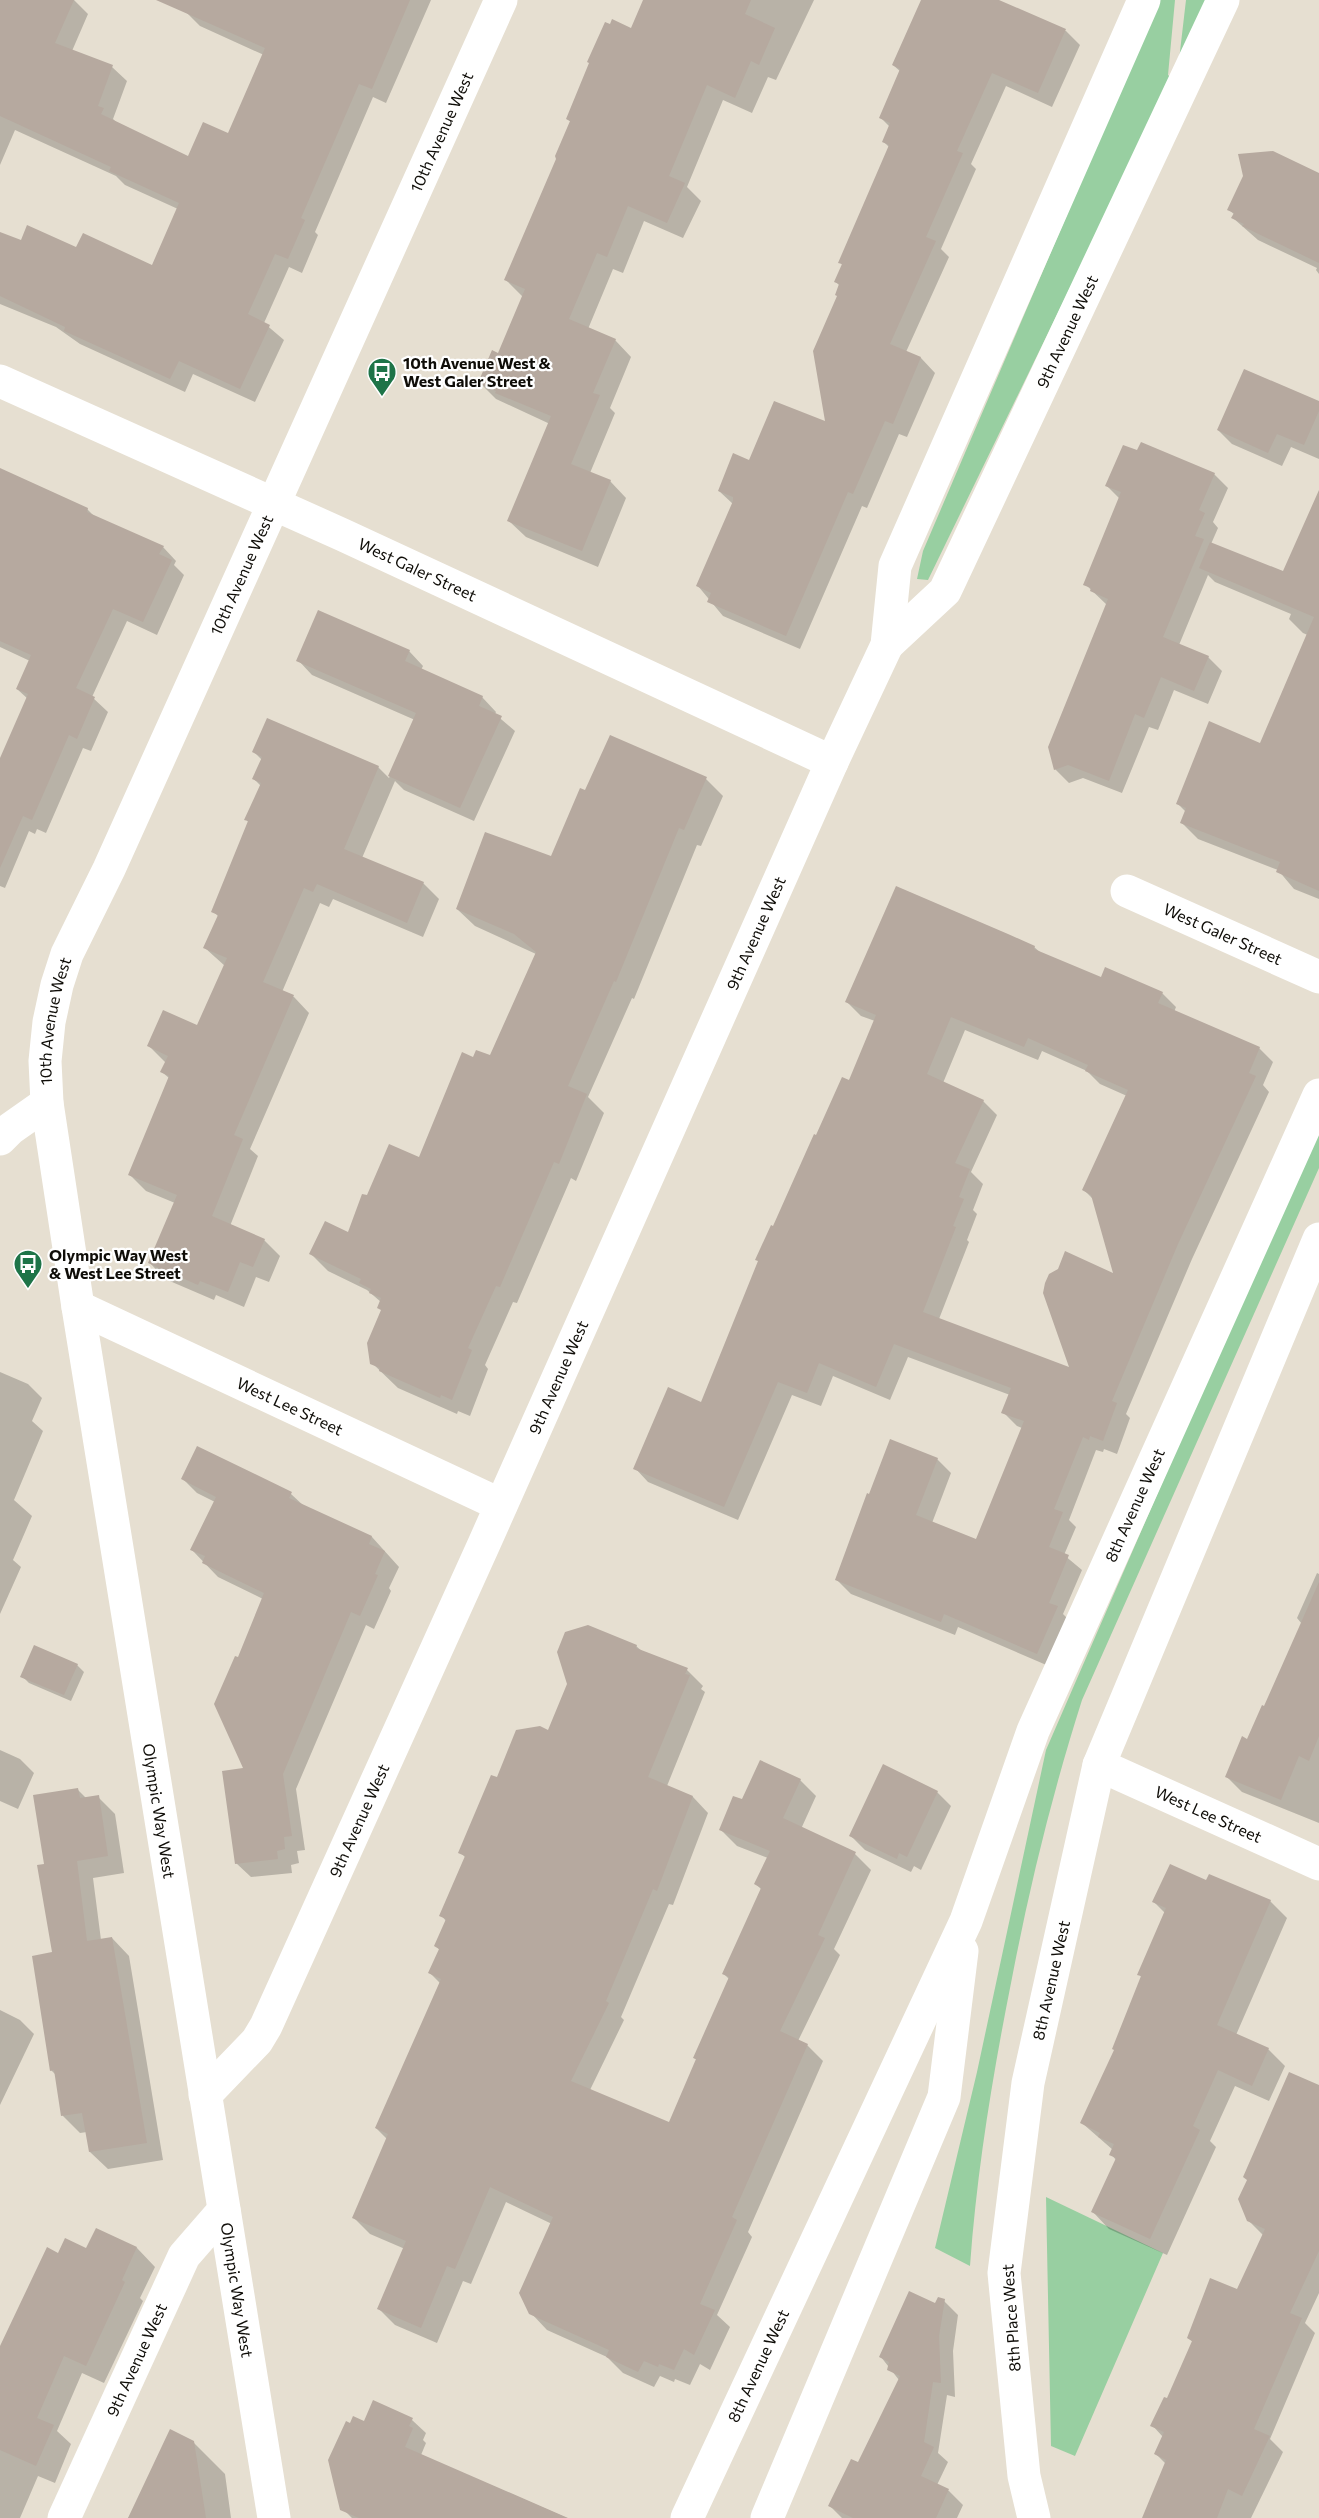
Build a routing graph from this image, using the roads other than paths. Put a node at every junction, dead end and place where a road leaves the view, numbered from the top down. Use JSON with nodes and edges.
{"nodes":[{"id":1,"x":501,"y":0,"type":"edge"},
{"id":2,"x":1144,"y":0,"type":"edge"},
{"id":3,"x":1223,"y":0,"type":"edge"},
{"id":4,"x":0,"y":381,"type":"edge"},
{"id":5,"x":273,"y":505,"type":"junction"},
{"id":6,"x":887,"y":645,"type":"junction"},
{"id":7,"x":832,"y":762,"type":"junction"},
{"id":8,"x":1126,"y":891,"type":"dead end"},
{"id":9,"x":1319,"y":977,"type":"edge"},
{"id":10,"x":1319,"y":1095,"type":"edge"},
{"id":11,"x":47,"y":1103,"type":"junction"},
{"id":12,"x":0,"y":1139,"type":"edge"},
{"id":13,"x":1319,"y":1239,"type":"edge"},
{"id":14,"x":78,"y":1307,"type":"junction"},
{"id":15,"x":501,"y":1505,"type":"junction"},
{"id":16,"x":1099,"y":1765,"type":"junction"},
{"id":17,"x":1319,"y":1864,"type":"edge"},
{"id":18,"x":966,"y":1921,"type":"junction"},
{"id":19,"x":1028,"y":2082,"type":"joint"},
{"id":20,"x":205,"y":2095,"type":"junction"},
{"id":21,"x":224,"y":2210,"type":"junction"},
{"id":22,"x":64,"y":2518,"type":"edge"},
{"id":23,"x":274,"y":2518,"type":"edge"},
{"id":24,"x":687,"y":2518,"type":"edge"},
{"id":25,"x":767,"y":2518,"type":"edge"},
{"id":26,"x":1034,"y":2518,"type":"edge"}],
"edges":[{"from":1,"to":5,"type":"street","name":"10th Avenue West"},
{"from":2,"to":6,"type":"street","name":"9th Avenue West"},
{"from":3,"to":6,"type":"street","name":"9th Avenue West"},
{"from":4,"to":5,"type":"street","name":"West Galer Street"},
{"from":5,"to":7,"type":"street","name":"West Galer Street"},
{"from":5,"to":11,"type":"street","name":"10th Avenue West"},
{"from":6,"to":7,"type":"street","name":"9th Avenue West"},
{"from":7,"to":15,"type":"street","name":"9th Avenue West"},
{"from":8,"to":9,"type":"street","name":"West Galer Street"},
{"from":10,"to":18,"type":"street","name":"8th Avenue West"},
{"from":11,"to":12,"type":"street","name":"10th Avenue West"},
{"from":11,"to":14,"type":"street","name":"Olympic Way West"},
{"from":13,"to":16,"type":"street","name":"8th Avenue West"},
{"from":14,"to":15,"type":"street","name":"West Lee Street"},
{"from":14,"to":20,"type":"street","name":"Olympic Way West"},
{"from":15,"to":20,"type":"street","name":"9th Avenue West"},
{"from":16,"to":17,"type":"street","name":"West Lee Street"},
{"from":16,"to":19,"type":"street","name":"8th Avenue West"},
{"from":18,"to":24,"type":"street","name":"8th Avenue West"},
{"from":18,"to":25,"type":"street","name":"8th Avenue West"},
{"from":19,"to":26,"type":"street","name":"8th Place West"},
{"from":20,"to":21,"type":"street","name":"Olympic Way West"},
{"from":21,"to":22,"type":"street","name":"9th Avenue West"},
{"from":21,"to":23,"type":"street","name":"Olympic Way West"}]}
